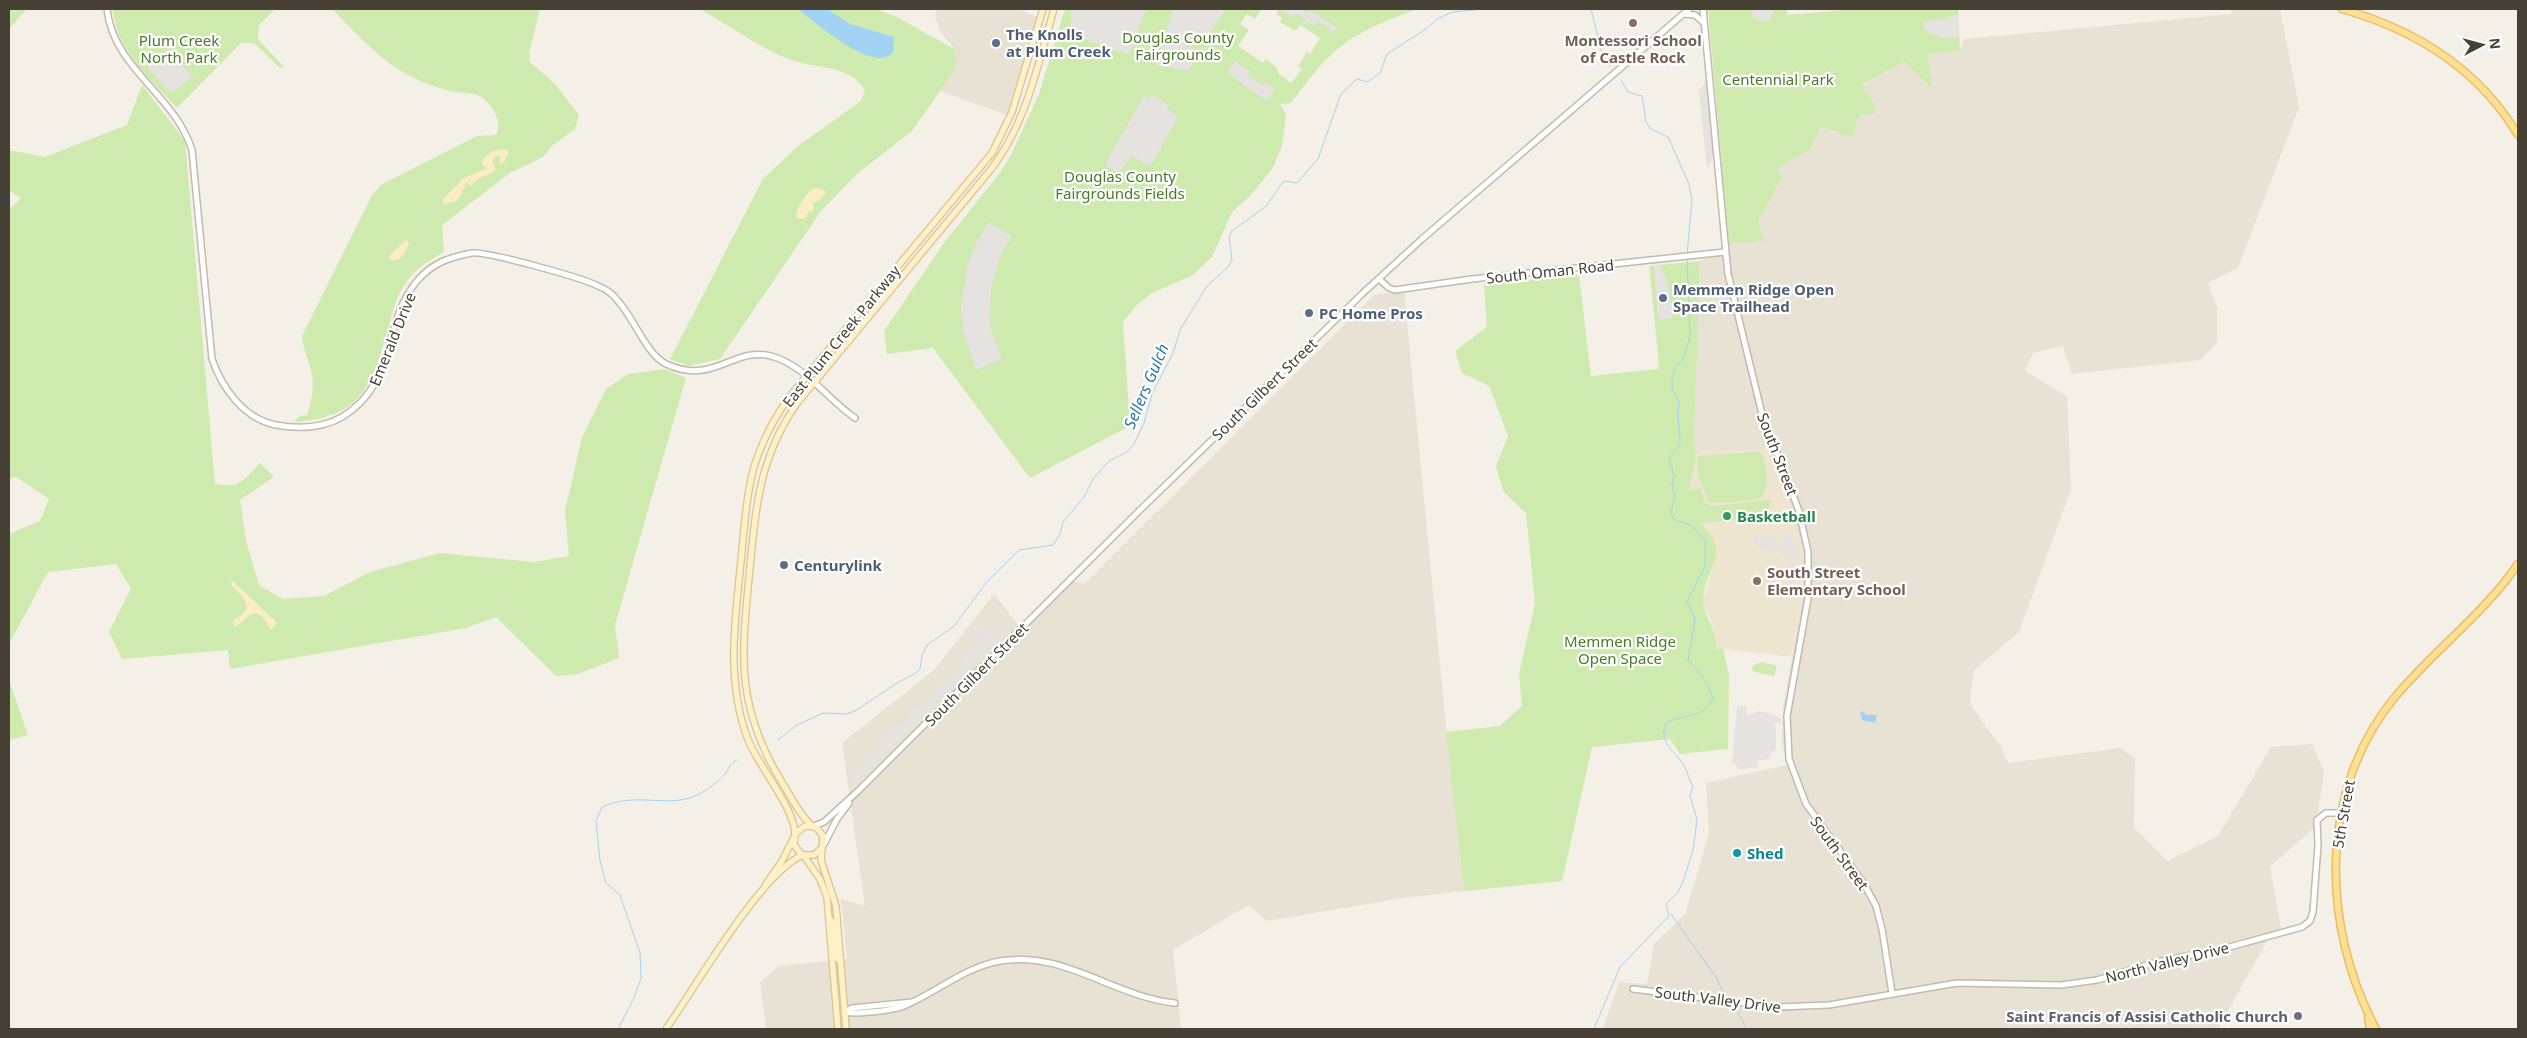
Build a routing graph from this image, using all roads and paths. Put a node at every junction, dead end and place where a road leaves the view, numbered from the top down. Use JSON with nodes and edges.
{"nodes":[{"id":1,"x":107,"y":9,"type":"edge"},
{"id":2,"x":1043,"y":9,"type":"edge"},
{"id":3,"x":1054,"y":9,"type":"edge"},
{"id":4,"x":1689,"y":9,"type":"edge"},
{"id":5,"x":1703,"y":9,"type":"edge"},
{"id":6,"x":2342,"y":9,"type":"edge"},
{"id":7,"x":1680,"y":16,"type":"junction"},
{"id":8,"x":1704,"y":24,"type":"junction"},
{"id":9,"x":2518,"y":135,"type":"edge"},
{"id":10,"x":1725,"y":252,"type":"junction"},
{"id":11,"x":1378,"y":279,"type":"junction"},
{"id":12,"x":806,"y":376,"type":"junction"},
{"id":13,"x":813,"y":383,"type":"junction"},
{"id":14,"x":855,"y":418,"type":"dead end"},
{"id":15,"x":2518,"y":564,"type":"edge"},
{"id":16,"x":858,"y":791,"type":"junction"},
{"id":17,"x":2340,"y":813,"type":"junction"},
{"id":18,"x":813,"y":826,"type":"junction"},
{"id":19,"x":794,"y":835,"type":"junction"},
{"id":20,"x":823,"y":846,"type":"junction"},
{"id":21,"x":804,"y":855,"type":"junction"},
{"id":22,"x":762,"y":890,"type":"junction"},
{"id":23,"x":829,"y":918,"type":"junction"},
{"id":24,"x":839,"y":960,"type":"junction"},
{"id":25,"x":1633,"y":989,"type":"dead end"},
{"id":26,"x":1892,"y":993,"type":"junction"},
{"id":27,"x":1175,"y":1003,"type":"dead end"},
{"id":28,"x":2366,"y":1010,"type":"junction"},
{"id":29,"x":845,"y":1012,"type":"junction"},
{"id":30,"x":837,"y":1013,"type":"junction"},
{"id":31,"x":666,"y":1029,"type":"edge"},
{"id":32,"x":838,"y":1029,"type":"edge"},
{"id":33,"x":846,"y":1029,"type":"edge"},
{"id":34,"x":2370,"y":1029,"type":"edge"},
{"id":35,"x":2376,"y":1029,"type":"edge"}],
"edges":[{"from":1,"to":12,"type":"street","name":"Emerald Drive"},
{"from":2,"to":12,"type":"main road","name":"East Plum Creek Parkway"},
{"from":3,"to":13,"type":"main road","name":"East Plum Creek Parkway"},
{"from":4,"to":7,"type":"street","name":"South Gilbert Street"},
{"from":5,"to":8,"type":"street","name":"South Street"},
{"from":6,"to":9,"type":"main road"},
{"from":7,"to":8,"type":"street"},
{"from":7,"to":11,"type":"street","name":"South Gilbert Street"},
{"from":8,"to":10,"type":"street","name":"South Street"},
{"from":10,"to":11,"type":"street","name":"South Oman Road"},
{"from":10,"to":26,"type":"street","name":"South Street"},
{"from":11,"to":16,"type":"street","name":"South Gilbert Street"},
{"from":12,"to":13,"type":"street","name":"Emerald Drive"},
{"from":12,"to":19,"type":"main road","name":"East Plum Creek Parkway"},
{"from":13,"to":14,"type":"street","name":"Emerald Drive"},
{"from":13,"to":18,"type":"main road","name":"East Plum Creek Parkway"},
{"from":15,"to":17,"type":"main road","name":"5th Street"},
{"from":16,"to":18,"type":"street","name":"South Gilbert Street"},
{"from":16,"to":20,"type":"street","name":"South Gilbert Street"},
{"from":17,"to":26,"type":"street","name":"North Valley Drive"},
{"from":17,"to":28,"type":"main road","name":"5th Street"},
{"from":18,"to":19,"type":"main road"},
{"from":18,"to":20,"type":"main road"},
{"from":19,"to":21,"type":"main road"},
{"from":19,"to":22,"type":"main road"},
{"from":20,"to":21,"type":"main road"},
{"from":20,"to":24,"type":"main road"},
{"from":21,"to":22,"type":"main road"},
{"from":21,"to":23,"type":"main road"},
{"from":22,"to":31,"type":"main road"},
{"from":23,"to":24,"type":"main road"},
{"from":23,"to":30,"type":"main road"},
{"from":24,"to":29,"type":"main road"},
{"from":25,"to":26,"type":"street","name":"South Valley Drive"},
{"from":27,"to":29,"type":"street"},
{"from":28,"to":34,"type":"main road"},
{"from":28,"to":35,"type":"main road","name":"5th Street"},
{"from":29,"to":30,"type":"street"},
{"from":29,"to":33,"type":"main road"},
{"from":30,"to":32,"type":"main road"}]}
